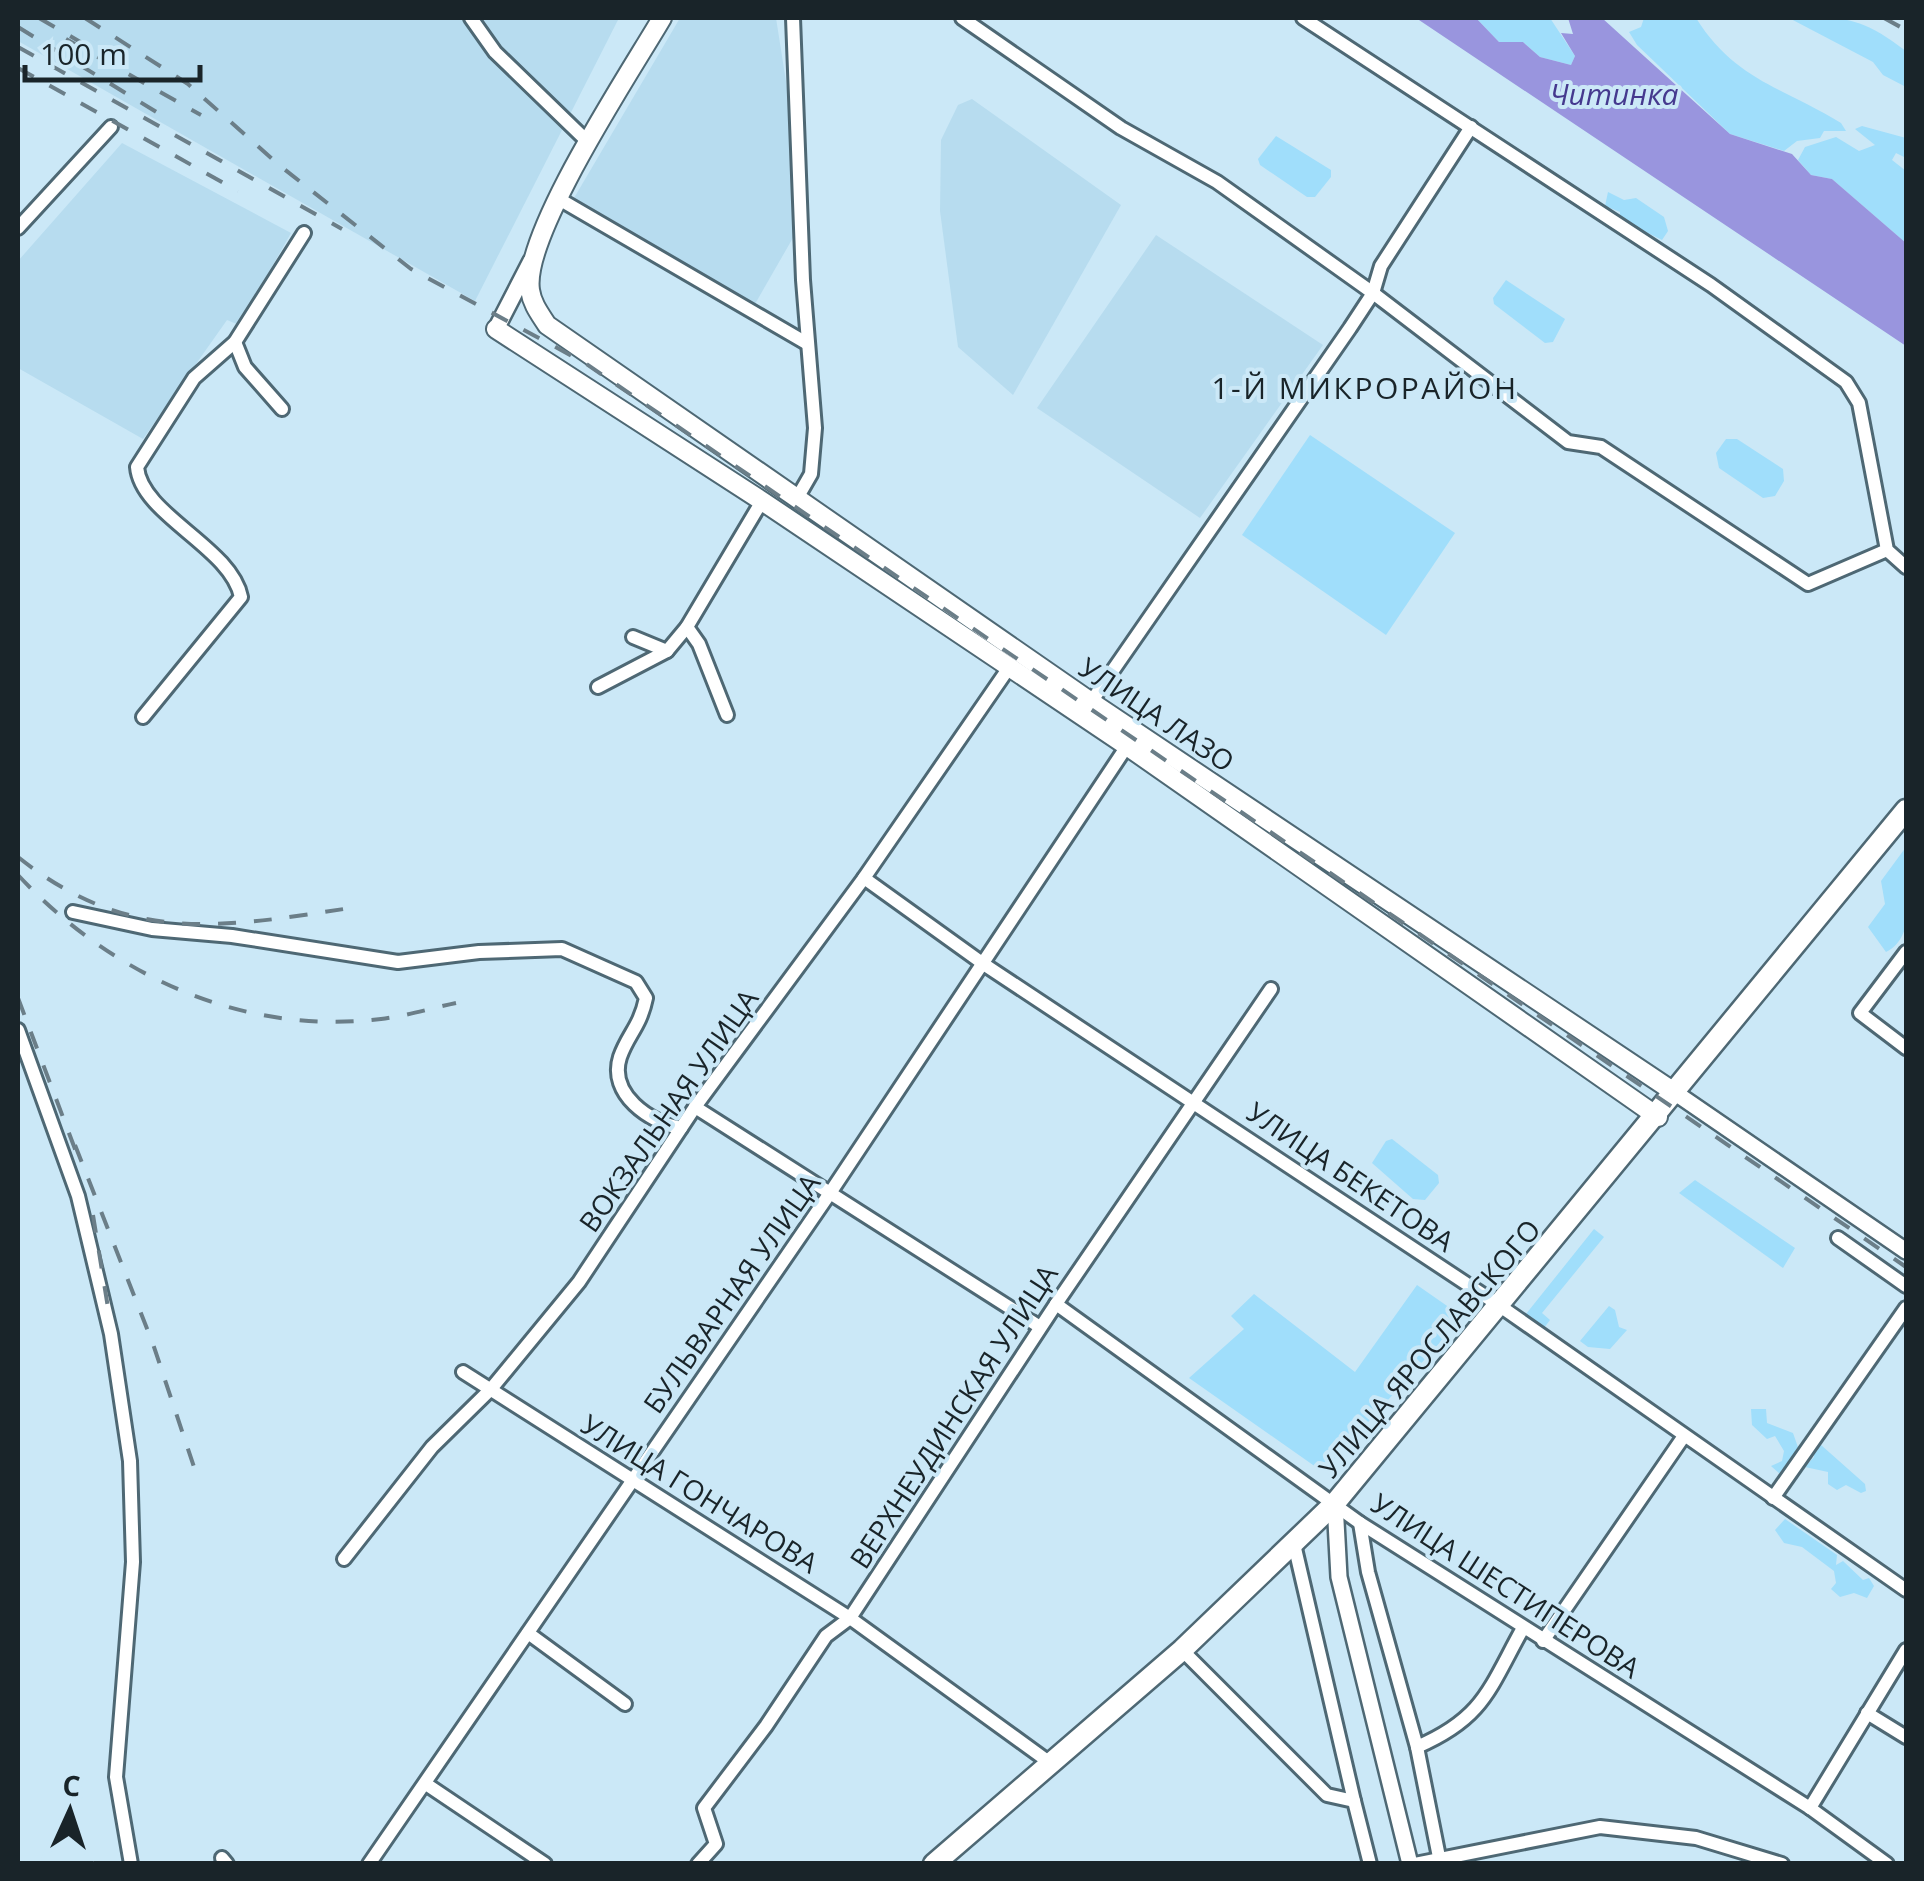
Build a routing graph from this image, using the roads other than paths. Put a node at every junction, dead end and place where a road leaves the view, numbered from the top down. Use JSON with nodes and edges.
{"nodes":[{"id":1,"x":471,"y":18,"type":"edge"},
{"id":2,"x":662,"y":18,"type":"edge"},
{"id":3,"x":793,"y":18,"type":"edge"},
{"id":4,"x":962,"y":18,"type":"edge"},
{"id":5,"x":1304,"y":18,"type":"edge"},
{"id":6,"x":1471,"y":126,"type":"junction"},
{"id":7,"x":111,"y":127,"type":"dead end"},
{"id":8,"x":589,"y":144,"type":"junction"},
{"id":9,"x":560,"y":199,"type":"junction"},
{"id":10,"x":18,"y":228,"type":"edge"},
{"id":11,"x":304,"y":233,"type":"dead end"},
{"id":12,"x":535,"y":253,"type":"junction"},
{"id":13,"x":1373,"y":292,"type":"junction"},
{"id":14,"x":496,"y":328,"type":"joint"},
{"id":15,"x":236,"y":342,"type":"junction"},
{"id":16,"x":808,"y":344,"type":"junction"},
{"id":17,"x":282,"y":409,"type":"dead end"},
{"id":18,"x":796,"y":500,"type":"junction"},
{"id":19,"x":762,"y":501,"type":"junction"},
{"id":20,"x":1887,"y":550,"type":"junction"},
{"id":21,"x":1906,"y":567,"type":"edge"},
{"id":22,"x":686,"y":627,"type":"junction"},
{"id":23,"x":633,"y":637,"type":"dead end"},
{"id":24,"x":667,"y":650,"type":"junction"},
{"id":25,"x":1008,"y":669,"type":"junction"},
{"id":26,"x":598,"y":687,"type":"dead end"},
{"id":27,"x":1091,"y":702,"type":"junction"},
{"id":28,"x":727,"y":715,"type":"dead end"},
{"id":29,"x":143,"y":717,"type":"dead end"},
{"id":30,"x":1127,"y":746,"type":"junction"},
{"id":31,"x":1906,"y":810,"type":"edge"},
{"id":32,"x":864,"y":878,"type":"junction"},
{"id":33,"x":73,"y":912,"type":"dead end"},
{"id":34,"x":1906,"y":952,"type":"edge"},
{"id":35,"x":984,"y":964,"type":"junction"},
{"id":36,"x":1271,"y":990,"type":"dead end"},
{"id":37,"x":18,"y":1030,"type":"edge"},
{"id":38,"x":1906,"y":1048,"type":"edge"},
{"id":39,"x":1677,"y":1094,"type":"junction"},
{"id":40,"x":1193,"y":1100,"type":"junction"},
{"id":41,"x":694,"y":1107,"type":"junction"},
{"id":42,"x":1658,"y":1116,"type":"junction"},
{"id":43,"x":681,"y":1128,"type":"junction"},
{"id":44,"x":830,"y":1193,"type":"junction"},
{"id":45,"x":1838,"y":1238,"type":"dead end"},
{"id":46,"x":1906,"y":1252,"type":"edge"},
{"id":47,"x":1906,"y":1286,"type":"edge"},
{"id":48,"x":1056,"y":1304,"type":"junction"},
{"id":49,"x":1500,"y":1306,"type":"junction"},
{"id":50,"x":1906,"y":1308,"type":"edge"},
{"id":51,"x":1040,"y":1327,"type":"junction"},
{"id":52,"x":464,"y":1372,"type":"dead end"},
{"id":53,"x":491,"y":1390,"type":"junction"},
{"id":54,"x":1684,"y":1436,"type":"junction"},
{"id":55,"x":632,"y":1479,"type":"junction"},
{"id":56,"x":1773,"y":1498,"type":"junction"},
{"id":57,"x":1335,"y":1502,"type":"junction"},
{"id":58,"x":1360,"y":1524,"type":"junction"},
{"id":59,"x":1294,"y":1544,"type":"junction"},
{"id":60,"x":344,"y":1559,"type":"dead end"},
{"id":61,"x":1904,"y":1583,"type":"edge"},
{"id":62,"x":850,"y":1618,"type":"junction"},
{"id":63,"x":1523,"y":1628,"type":"junction"},
{"id":64,"x":528,"y":1634,"type":"junction"},
{"id":65,"x":1543,"y":1640,"type":"junction"},
{"id":66,"x":1182,"y":1650,"type":"junction"},
{"id":67,"x":1906,"y":1650,"type":"edge"},
{"id":68,"x":625,"y":1704,"type":"dead end"},
{"id":69,"x":1868,"y":1713,"type":"junction"},
{"id":70,"x":1906,"y":1737,"type":"edge"},
{"id":71,"x":1417,"y":1747,"type":"junction"},
{"id":72,"x":1053,"y":1765,"type":"junction"},
{"id":73,"x":426,"y":1784,"type":"junction"},
{"id":74,"x":1354,"y":1802,"type":"junction"},
{"id":75,"x":1810,"y":1808,"type":"junction"},
{"id":76,"x":1439,"y":1858,"type":"junction"},
{"id":77,"x":131,"y":1864,"type":"edge"},
{"id":78,"x":369,"y":1864,"type":"edge"},
{"id":79,"x":545,"y":1864,"type":"edge"},
{"id":80,"x":698,"y":1864,"type":"edge"},
{"id":81,"x":934,"y":1864,"type":"edge"},
{"id":82,"x":1370,"y":1864,"type":"edge"},
{"id":83,"x":1412,"y":1864,"type":"edge"},
{"id":84,"x":1782,"y":1864,"type":"edge"},
{"id":85,"x":1887,"y":1864,"type":"edge"}],
"edges":[{"from":1,"to":8,"type":"street"},
{"from":2,"to":8,"type":"main road","name":"УЛИЦА ЛАЗО"},
{"from":3,"to":16,"type":"street"},
{"from":4,"to":13,"type":"street"},
{"from":5,"to":6,"type":"street"},
{"from":6,"to":13,"type":"street"},
{"from":6,"to":20,"type":"street"},
{"from":7,"to":10,"type":"street"},
{"from":8,"to":9,"type":"main road","name":"УЛИЦА ЛАЗО"},
{"from":9,"to":12,"type":"main road","name":"УЛИЦА ЛАЗО"},
{"from":9,"to":16,"type":"street"},
{"from":11,"to":15,"type":"street"},
{"from":12,"to":14,"type":"street"},
{"from":12,"to":18,"type":"main road","name":"УЛИЦА ЛАЗО"},
{"from":13,"to":20,"type":"street"},
{"from":13,"to":27,"type":"street"},
{"from":14,"to":19,"type":"main road","name":"УЛИЦА ЛАЗО"},
{"from":15,"to":17,"type":"street"},
{"from":15,"to":29,"type":"street"},
{"from":16,"to":18,"type":"street"},
{"from":18,"to":27,"type":"main road","name":"УЛИЦА ЛАЗО"},
{"from":19,"to":22,"type":"street"},
{"from":19,"to":25,"type":"main road","name":"УЛИЦА ЛАЗО"},
{"from":20,"to":21,"type":"street"},
{"from":22,"to":24,"type":"street"},
{"from":22,"to":28,"type":"street"},
{"from":23,"to":24,"type":"street"},
{"from":24,"to":26,"type":"street"},
{"from":25,"to":30,"type":"main road","name":"УЛИЦА ЛАЗО"},
{"from":25,"to":32,"type":"street","name":"ВОКЗАЛЬНАЯ УЛИЦА"},
{"from":27,"to":39,"type":"main road","name":"УЛИЦА ЛАЗО"},
{"from":30,"to":35,"type":"street","name":"БУЛЬВАРНАЯ УЛИЦА"},
{"from":30,"to":42,"type":"main road","name":"УЛИЦА ЛАЗО"},
{"from":31,"to":39,"type":"main road","name":"УЛИЦА ЯРОСЛАВСКОГО"},
{"from":32,"to":35,"type":"street","name":"УЛИЦА БЕКЕТОВА"},
{"from":32,"to":41,"type":"street","name":"ВОКЗАЛЬНАЯ УЛИЦА"},
{"from":33,"to":43,"type":"street"},
{"from":34,"to":38,"type":"street"},
{"from":35,"to":40,"type":"street","name":"УЛИЦА БЕКЕТОВА"},
{"from":35,"to":44,"type":"street","name":"БУЛЬВАРНАЯ УЛИЦА"},
{"from":36,"to":40,"type":"street","name":"ВЕРХНЕУДИНСКАЯ УЛИЦА"},
{"from":37,"to":77,"type":"street"},
{"from":39,"to":42,"type":"main road","name":"УЛИЦА ЯРОСЛАВСКОГО"},
{"from":39,"to":46,"type":"street","name":"УЛИЦА ЛАЗО"},
{"from":40,"to":48,"type":"street","name":"ВЕРХНЕУДИНСКАЯ УЛИЦА"},
{"from":40,"to":49,"type":"street","name":"УЛИЦА БЕКЕТОВА"},
{"from":41,"to":43,"type":"street","name":"ВОКЗАЛЬНАЯ УЛИЦА"},
{"from":41,"to":44,"type":"street"},
{"from":42,"to":49,"type":"main road","name":"УЛИЦА ЯРОСЛАВСКОГО"},
{"from":43,"to":53,"type":"street","name":"ВОКЗАЛЬНАЯ УЛИЦА"},
{"from":44,"to":51,"type":"street"},
{"from":44,"to":55,"type":"street","name":"БУЛЬВАРНАЯ УЛИЦА"},
{"from":45,"to":47,"type":"street"},
{"from":48,"to":51,"type":"street","name":"ВЕРХНЕУДИНСКАЯ УЛИЦА"},
{"from":48,"to":57,"type":"street","name":"УЛИЦА ШЕСТИПЕРОВА"},
{"from":49,"to":54,"type":"street","name":"УЛИЦА БЕКЕТОВА"},
{"from":49,"to":57,"type":"main road","name":"УЛИЦА ЯРОСЛАВСКОГО"},
{"from":50,"to":56,"type":"street"},
{"from":51,"to":62,"type":"street","name":"ВЕРХНЕУДИНСКАЯ УЛИЦА"},
{"from":52,"to":53,"type":"street","name":"УЛИЦА ГОНЧАРОВА"},
{"from":53,"to":55,"type":"street","name":"УЛИЦА ГОНЧАРОВА"},
{"from":53,"to":60,"type":"street","name":"ВОКЗАЛЬНАЯ УЛИЦА"},
{"from":54,"to":56,"type":"street","name":"УЛИЦА БЕКЕТОВА"},
{"from":54,"to":65,"type":"street"},
{"from":55,"to":62,"type":"street","name":"УЛИЦА ГОНЧАРОВА"},
{"from":55,"to":64,"type":"street","name":"БУЛЬВАРНАЯ УЛИЦА"},
{"from":56,"to":61,"type":"street","name":"УЛИЦА БЕКЕТОВА"},
{"from":57,"to":58,"type":"street","name":"УЛИЦА ШЕСТИПЕРОВА"},
{"from":57,"to":59,"type":"main road","name":"УЛИЦА ЯРОСЛАВСКОГО"},
{"from":57,"to":83,"type":"street"},
{"from":58,"to":63,"type":"street","name":"УЛИЦА ШЕСТИПЕРОВА"},
{"from":58,"to":71,"type":"street"},
{"from":59,"to":66,"type":"main road","name":"УЛИЦА ЯРОСЛАВСКОГО"},
{"from":59,"to":74,"type":"street"},
{"from":62,"to":72,"type":"street","name":"УЛИЦА ГОНЧАРОВА"},
{"from":62,"to":80,"type":"street","name":"ВЕРХНЕУДИНСКАЯ УЛИЦА"},
{"from":63,"to":65,"type":"street","name":"УЛИЦА ШЕСТИПЕРОВА"},
{"from":63,"to":71,"type":"street"},
{"from":64,"to":68,"type":"street"},
{"from":64,"to":73,"type":"street","name":"БУЛЬВАРНАЯ УЛИЦА"},
{"from":65,"to":75,"type":"street","name":"УЛИЦА ШЕСТИПЕРОВА"},
{"from":66,"to":72,"type":"main road","name":"УЛИЦА ЯРОСЛАВСКОГО"},
{"from":66,"to":74,"type":"street"},
{"from":67,"to":69,"type":"street"},
{"from":69,"to":70,"type":"street"},
{"from":69,"to":75,"type":"street"},
{"from":71,"to":76,"type":"street"},
{"from":72,"to":81,"type":"main road","name":"УЛИЦА ЯРОСЛАВСКОГО"},
{"from":73,"to":78,"type":"street","name":"БУЛЬВАРНАЯ УЛИЦА"},
{"from":73,"to":79,"type":"street"},
{"from":74,"to":82,"type":"street"},
{"from":75,"to":85,"type":"street","name":"УЛИЦА ШЕСТИПЕРОВА"},
{"from":76,"to":83,"type":"street"},
{"from":76,"to":84,"type":"street"}]}
